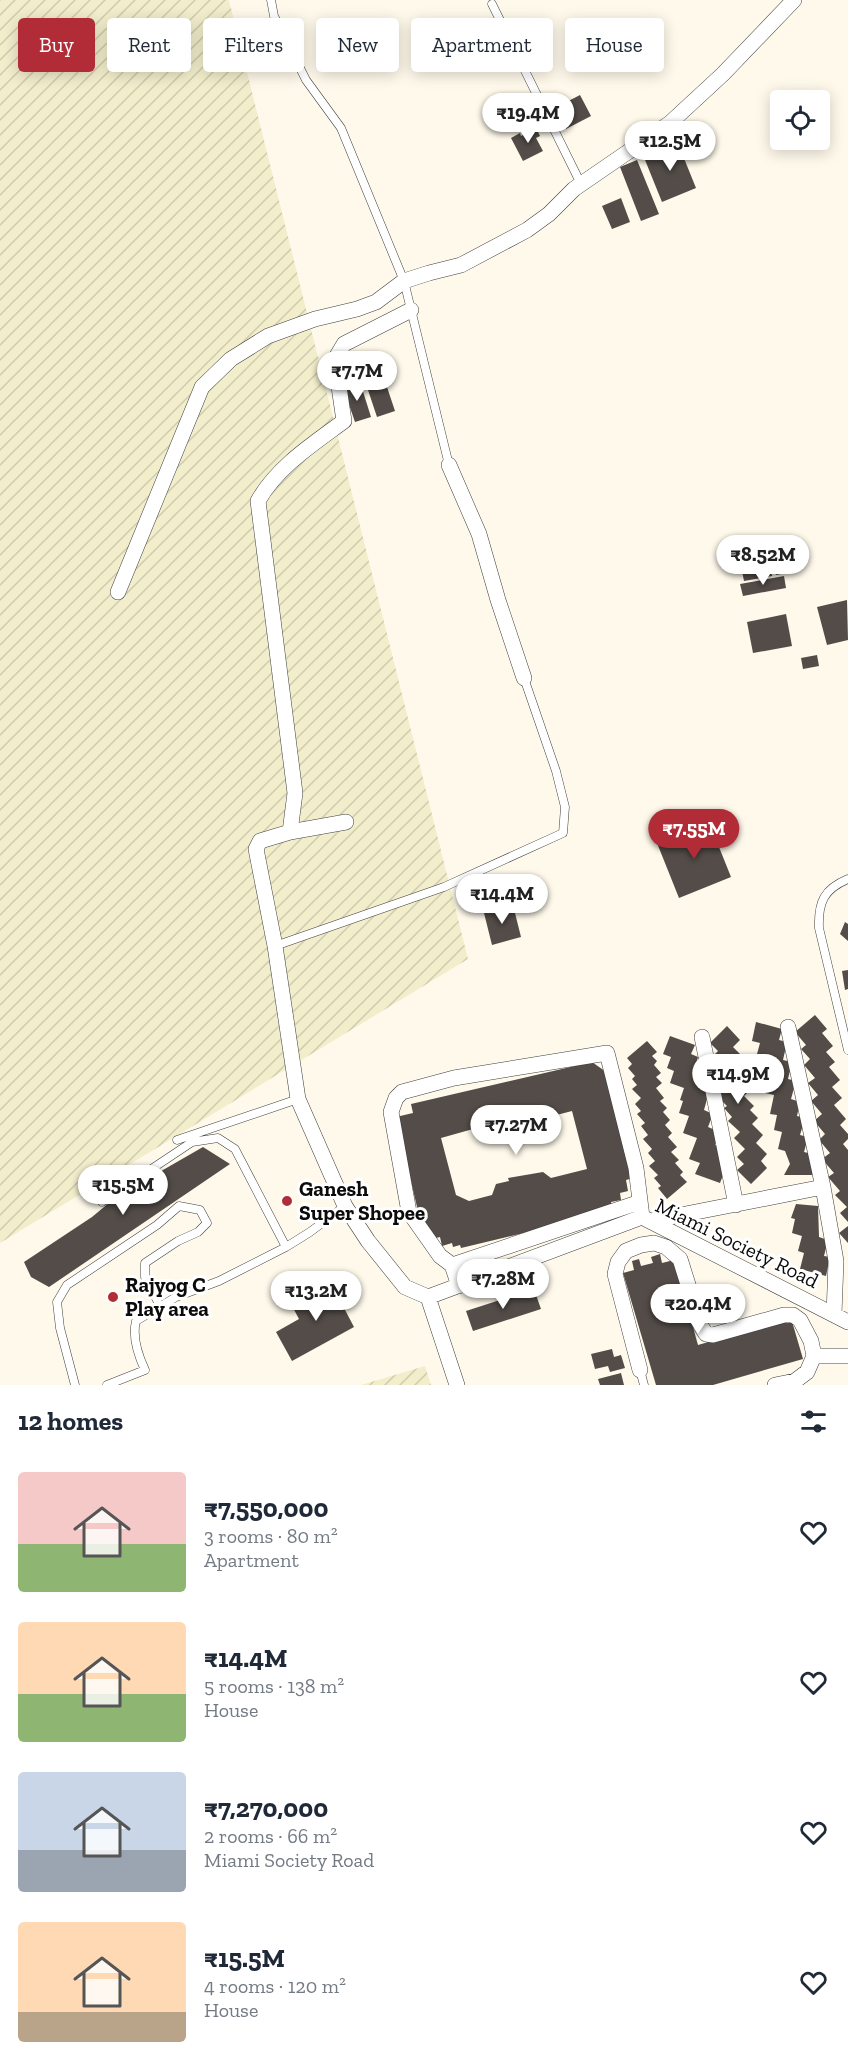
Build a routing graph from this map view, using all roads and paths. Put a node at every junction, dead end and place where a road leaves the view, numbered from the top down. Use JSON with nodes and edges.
{"nodes":[{"id":1,"x":271,"y":0,"type":"edge"},
{"id":2,"x":794,"y":0,"type":"edge"},
{"id":3,"x":492,"y":4,"type":"dead end"},
{"id":4,"x":581,"y":184,"type":"junction"},
{"id":5,"x":404,"y":281,"type":"junction"},
{"id":6,"x":411,"y":310,"type":"junction"},
{"id":7,"x":449,"y":465,"type":"joint"},
{"id":8,"x":118,"y":591,"type":"dead end"},
{"id":9,"x":524,"y":678,"type":"joint"},
{"id":10,"x":346,"y":822,"type":"dead end"},
{"id":11,"x":290,"y":832,"type":"junction"},
{"id":12,"x":848,"y":879,"type":"edge"},
{"id":13,"x":275,"y":946,"type":"junction"},
{"id":14,"x":788,"y":1027,"type":"dead end"},
{"id":15,"x":702,"y":1037,"type":"dead end"},
{"id":16,"x":848,"y":1050,"type":"edge"},
{"id":17,"x":298,"y":1099,"type":"junction"},
{"id":18,"x":177,"y":1140,"type":"dead end"},
{"id":19,"x":823,"y":1187,"type":"junction"},
{"id":20,"x":102,"y":1202,"type":"dead end"},
{"id":21,"x":736,"y":1205,"type":"junction"},
{"id":22,"x":345,"y":1206,"type":"junction"},
{"id":23,"x":644,"y":1214,"type":"junction"},
{"id":24,"x":552,"y":1232,"type":"junction"},
{"id":25,"x":286,"y":1247,"type":"junction"},
{"id":26,"x":559,"y":1248,"type":"junction"},
{"id":27,"x":452,"y":1265,"type":"junction"},
{"id":28,"x":459,"y":1286,"type":"junction"},
{"id":29,"x":428,"y":1297,"type":"junction"},
{"id":30,"x":160,"y":1306,"type":"junction"},
{"id":31,"x":841,"y":1318,"type":"edge"},
{"id":32,"x":814,"y":1356,"type":"junction"},
{"id":33,"x":848,"y":1356,"type":"edge"},
{"id":34,"x":639,"y":1370,"type":"joint"},
{"id":35,"x":75,"y":1385,"type":"edge"},
{"id":36,"x":106,"y":1385,"type":"edge"},
{"id":37,"x":457,"y":1385,"type":"edge"},
{"id":38,"x":645,"y":1385,"type":"edge"},
{"id":39,"x":776,"y":1385,"type":"edge"}],
"edges":[{"from":1,"to":5,"type":"lane"},
{"from":2,"to":4,"type":"street"},
{"from":3,"to":4,"type":"lane"},
{"from":4,"to":5,"type":"street"},
{"from":5,"to":6,"type":"lane"},
{"from":5,"to":8,"type":"street"},
{"from":6,"to":7,"type":"lane"},
{"from":6,"to":11,"type":"street"},
{"from":7,"to":9,"type":"street"},
{"from":9,"to":13,"type":"lane"},
{"from":10,"to":11,"type":"street"},
{"from":11,"to":13,"type":"street"},
{"from":12,"to":16,"type":"lane"},
{"from":13,"to":17,"type":"street"},
{"from":14,"to":19,"type":"street"},
{"from":15,"to":21,"type":"street"},
{"from":17,"to":18,"type":"lane"},
{"from":17,"to":22,"type":"street"},
{"from":19,"to":21,"type":"street"},
{"from":19,"to":31,"type":"street"},
{"from":20,"to":25,"type":"lane"},
{"from":21,"to":23,"type":"street"},
{"from":22,"to":25,"type":"lane"},
{"from":22,"to":29,"type":"street"},
{"from":23,"to":24,"type":"street"},
{"from":23,"to":26,"type":"street","name":"Miami Society Road"},
{"from":23,"to":27,"type":"street"},
{"from":23,"to":31,"type":"street","name":"Miami Society Road"},
{"from":24,"to":26,"type":"street"},
{"from":24,"to":27,"type":"street"},
{"from":25,"to":30,"type":"lane"},
{"from":26,"to":28,"type":"street","name":"Miami Society Road"},
{"from":27,"to":28,"type":"street"},
{"from":28,"to":29,"type":"street","name":"Miami Society Road"},
{"from":29,"to":37,"type":"street"},
{"from":30,"to":35,"type":"lane"},
{"from":30,"to":36,"type":"lane"},
{"from":32,"to":33,"type":"street"},
{"from":32,"to":34,"type":"street"},
{"from":32,"to":39,"type":"street"},
{"from":34,"to":38,"type":"lane"}]}
